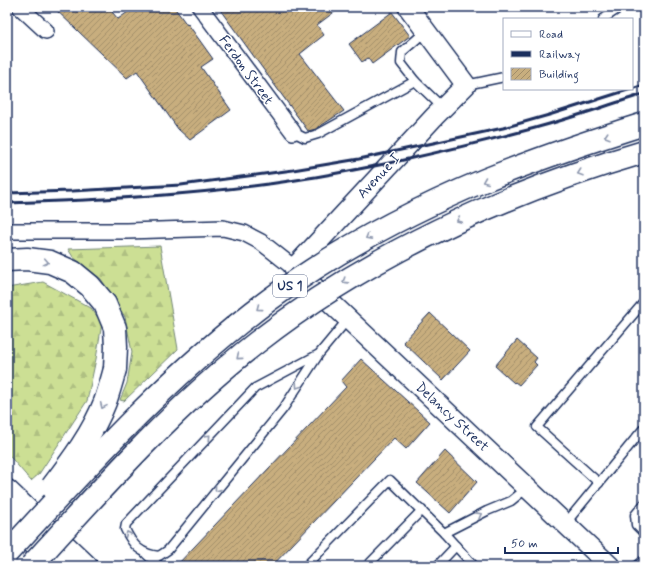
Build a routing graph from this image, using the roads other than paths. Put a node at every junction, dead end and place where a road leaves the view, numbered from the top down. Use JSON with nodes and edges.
{"nodes":[{"id":1,"x":20,"y":7,"type":"edge"},
{"id":2,"x":200,"y":7,"type":"edge"},
{"id":3,"x":408,"y":7,"type":"edge"},
{"id":4,"x":618,"y":9,"type":"dead end"},
{"id":5,"x":604,"y":18,"type":"edge"},
{"id":6,"x":426,"y":31,"type":"junction"},
{"id":7,"x":46,"y":32,"type":"dead end"},
{"id":8,"x":503,"y":77,"type":"edge"},
{"id":9,"x":415,"y":81,"type":"junction"},
{"id":10,"x":466,"y":85,"type":"junction"},
{"id":11,"x":443,"y":108,"type":"junction"},
{"id":12,"x":644,"y":124,"type":"edge"},
{"id":13,"x":293,"y":132,"type":"joint"},
{"id":14,"x":644,"y":152,"type":"edge"},
{"id":15,"x":7,"y":231,"type":"edge"},
{"id":16,"x":7,"y":260,"type":"edge"},
{"id":17,"x":294,"y":268,"type":"junction"},
{"id":18,"x":644,"y":302,"type":"edge"},
{"id":19,"x":348,"y":319,"type":"junction"},
{"id":20,"x":320,"y":354,"type":"junction"},
{"id":21,"x":644,"y":428,"type":"edge"},
{"id":22,"x":599,"y":483,"type":"junction"},
{"id":23,"x":527,"y":488,"type":"junction"},
{"id":24,"x":7,"y":491,"type":"edge"},
{"id":25,"x":644,"y":504,"type":"edge"},
{"id":26,"x":422,"y":510,"type":"junction"},
{"id":27,"x":7,"y":518,"type":"edge"},
{"id":28,"x":565,"y":524,"type":"junction"},
{"id":29,"x":444,"y":533,"type":"junction"},
{"id":30,"x":644,"y":533,"type":"edge"},
{"id":31,"x":7,"y":544,"type":"edge"},
{"id":32,"x":456,"y":546,"type":"junction"},
{"id":33,"x":144,"y":552,"type":"junction"},
{"id":34,"x":7,"y":554,"type":"edge"},
{"id":35,"x":644,"y":560,"type":"edge"},
{"id":36,"x":31,"y":566,"type":"edge"},
{"id":37,"x":58,"y":566,"type":"edge"},
{"id":38,"x":86,"y":566,"type":"edge"},
{"id":39,"x":159,"y":566,"type":"edge"},
{"id":40,"x":306,"y":566,"type":"edge"},
{"id":41,"x":367,"y":566,"type":"edge"},
{"id":42,"x":437,"y":566,"type":"edge"},
{"id":43,"x":474,"y":566,"type":"edge"},
{"id":44,"x":610,"y":566,"type":"edge"},
{"id":45,"x":637,"y":566,"type":"edge"}],
"edges":[{"from":1,"to":7,"type":"street"},
{"from":2,"to":13,"type":"street","name":"Ferdon Street"},
{"from":3,"to":6,"type":"street"},
{"from":4,"to":5,"type":"lane"},
{"from":6,"to":9,"type":"lane"},
{"from":6,"to":10,"type":"street"},
{"from":8,"to":10,"type":"lane"},
{"from":9,"to":11,"type":"lane"},
{"from":9,"to":13,"type":"lane"},
{"from":10,"to":11,"type":"street","name":"Avenue I"},
{"from":11,"to":17,"type":"street","name":"Avenue I"},
{"from":12,"to":34,"type":"main road","number":"US 1","one_way":true,"bridge":true},
{"from":14,"to":36,"type":"main road","one_way":true,"bridge":true},
{"from":15,"to":17,"type":"street"},
{"from":16,"to":31,"type":"main road","one_way":true,"bridge":true},
{"from":17,"to":19,"type":"street","name":"Delancy Street"},
{"from":18,"to":22,"type":"lane"},
{"from":19,"to":20,"type":"lane"},
{"from":19,"to":23,"type":"street","name":"Delancy Street"},
{"from":20,"to":33,"type":"lane","one_way":true},
{"from":33,"to":20,"type":"lane","one_way":true},
{"from":21,"to":22,"type":"lane"},
{"from":22,"to":28,"type":"lane"},
{"from":23,"to":28,"type":"street","name":"Delancy Street"},
{"from":29,"to":23,"type":"lane","one_way":true},
{"from":24,"to":38,"type":"main road"},
{"from":25,"to":30,"type":"lane"},
{"from":26,"to":29,"type":"lane"},
{"from":26,"to":40,"type":"lane"},
{"from":26,"to":41,"type":"lane"},
{"from":27,"to":37,"type":"main road"},
{"from":28,"to":44,"type":"street","name":"Delancy Street"},
{"from":29,"to":32,"type":"lane"},
{"from":32,"to":42,"type":"lane"},
{"from":32,"to":43,"type":"lane"},
{"from":33,"to":39,"type":"lane"},
{"from":35,"to":45,"type":"lane"}]}
